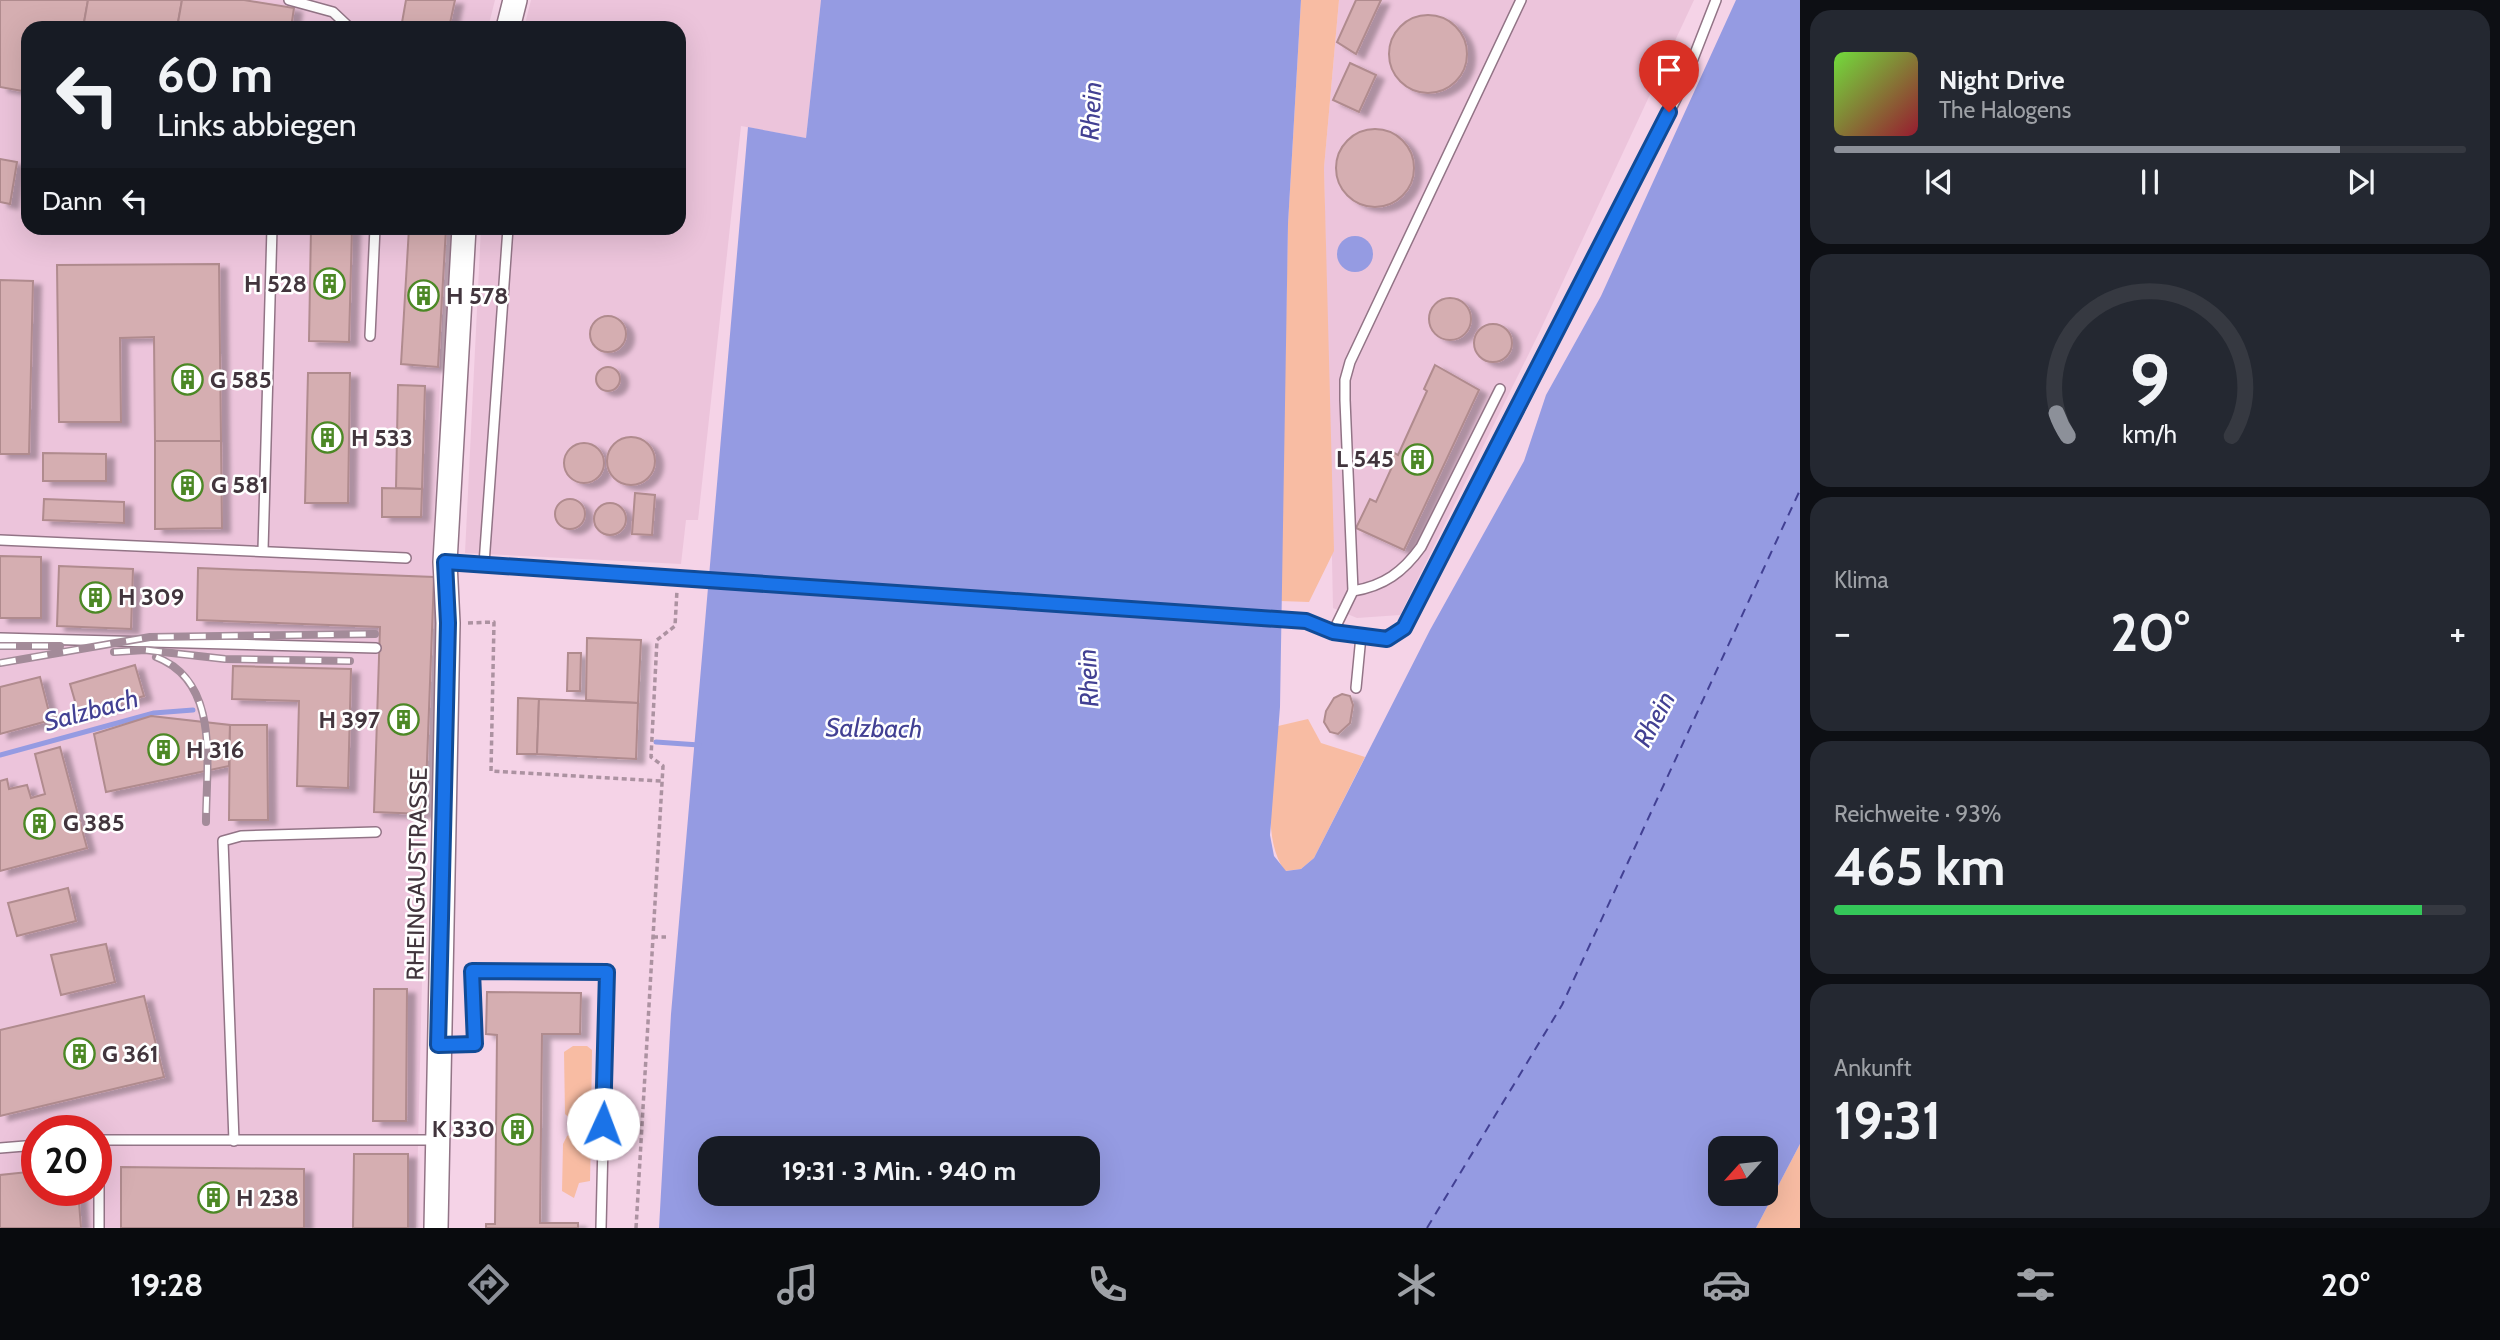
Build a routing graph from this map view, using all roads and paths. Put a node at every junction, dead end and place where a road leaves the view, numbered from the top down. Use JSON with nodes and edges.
{"nodes":[{"id":1,"x":289,"y":0,"type":"edge"},
{"id":2,"x":515,"y":0,"type":"edge"},
{"id":3,"x":1521,"y":0,"type":"edge"},
{"id":4,"x":1716,"y":0,"type":"edge"},
{"id":5,"x":343,"y":21,"type":"edge"},
{"id":6,"x":510,"y":21,"type":"edge"},
{"id":7,"x":272,"y":235,"type":"edge"},
{"id":8,"x":374,"y":235,"type":"edge"},
{"id":9,"x":464,"y":235,"type":"edge"},
{"id":10,"x":508,"y":235,"type":"edge"},
{"id":11,"x":370,"y":335,"type":"dead end"},
{"id":12,"x":1500,"y":389,"type":"dead end"},
{"id":13,"x":0,"y":540,"type":"edge"},
{"id":14,"x":262,"y":550,"type":"junction"},
{"id":15,"x":406,"y":558,"type":"dead end"},
{"id":16,"x":445,"y":562,"type":"junction"},
{"id":17,"x":484,"y":564,"type":"junction"},
{"id":18,"x":677,"y":578,"type":"junction"},
{"id":19,"x":1353,"y":591,"type":"junction"},
{"id":20,"x":448,"y":623,"type":"junction"},
{"id":21,"x":1333,"y":632,"type":"junction"},
{"id":22,"x":1361,"y":636,"type":"junction"},
{"id":23,"x":0,"y":638,"type":"edge"},
{"id":24,"x":376,"y":648,"type":"dead end"},
{"id":25,"x":1356,"y":688,"type":"dead end"},
{"id":26,"x":662,"y":781,"type":"junction"},
{"id":27,"x":376,"y":832,"type":"dead end"},
{"id":28,"x":653,"y":937,"type":"junction"},
{"id":29,"x":666,"y":937,"type":"dead end"},
{"id":30,"x":438,"y":1045,"type":"junction"},
{"id":31,"x":436,"y":1140,"type":"junction"},
{"id":32,"x":112,"y":1141,"type":"edge"},
{"id":33,"x":234,"y":1141,"type":"junction"},
{"id":34,"x":21,"y":1146,"type":"edge"},
{"id":35,"x":0,"y":1148,"type":"edge"},
{"id":36,"x":99,"y":1206,"type":"edge"},
{"id":37,"x":99,"y":1228,"type":"edge"},
{"id":38,"x":436,"y":1228,"type":"edge"},
{"id":39,"x":601,"y":1228,"type":"edge"},
{"id":40,"x":636,"y":1228,"type":"edge"}],
"edges":[{"from":1,"to":5,"type":"lane"},
{"from":2,"to":6,"type":"street"},
{"from":3,"to":19,"type":"lane"},
{"from":4,"to":22,"type":"lane"},
{"from":7,"to":14,"type":"lane"},
{"from":8,"to":11,"type":"lane"},
{"from":9,"to":16,"type":"street","name":"RHEINGAUSTRASSE"},
{"from":10,"to":17,"type":"lane"},
{"from":12,"to":19,"type":"lane"},
{"from":13,"to":14,"type":"lane"},
{"from":14,"to":15,"type":"lane"},
{"from":16,"to":17,"type":"lane"},
{"from":16,"to":20,"type":"street","name":"RHEINGAUSTRASSE"},
{"from":17,"to":18,"type":"lane"},
{"from":18,"to":21,"type":"lane"},
{"from":18,"to":26,"type":"path"},
{"from":19,"to":21,"type":"lane"},
{"from":20,"to":26,"type":"path"},
{"from":20,"to":30,"type":"street","name":"RHEINGAUSTRASSE"},
{"from":21,"to":22,"type":"lane"},
{"from":22,"to":25,"type":"lane"},
{"from":23,"to":24,"type":"lane"},
{"from":26,"to":28,"type":"path"},
{"from":27,"to":33,"type":"lane"},
{"from":28,"to":29,"type":"path"},
{"from":28,"to":40,"type":"path"},
{"from":30,"to":31,"type":"street","name":"RHEINGAUSTRASSE"},
{"from":30,"to":39,"type":"lane"},
{"from":31,"to":33,"type":"lane"},
{"from":31,"to":38,"type":"street","name":"RHEINGAUSTRASSE"},
{"from":32,"to":33,"type":"lane"},
{"from":34,"to":35,"type":"lane"},
{"from":36,"to":37,"type":"lane"}]}
